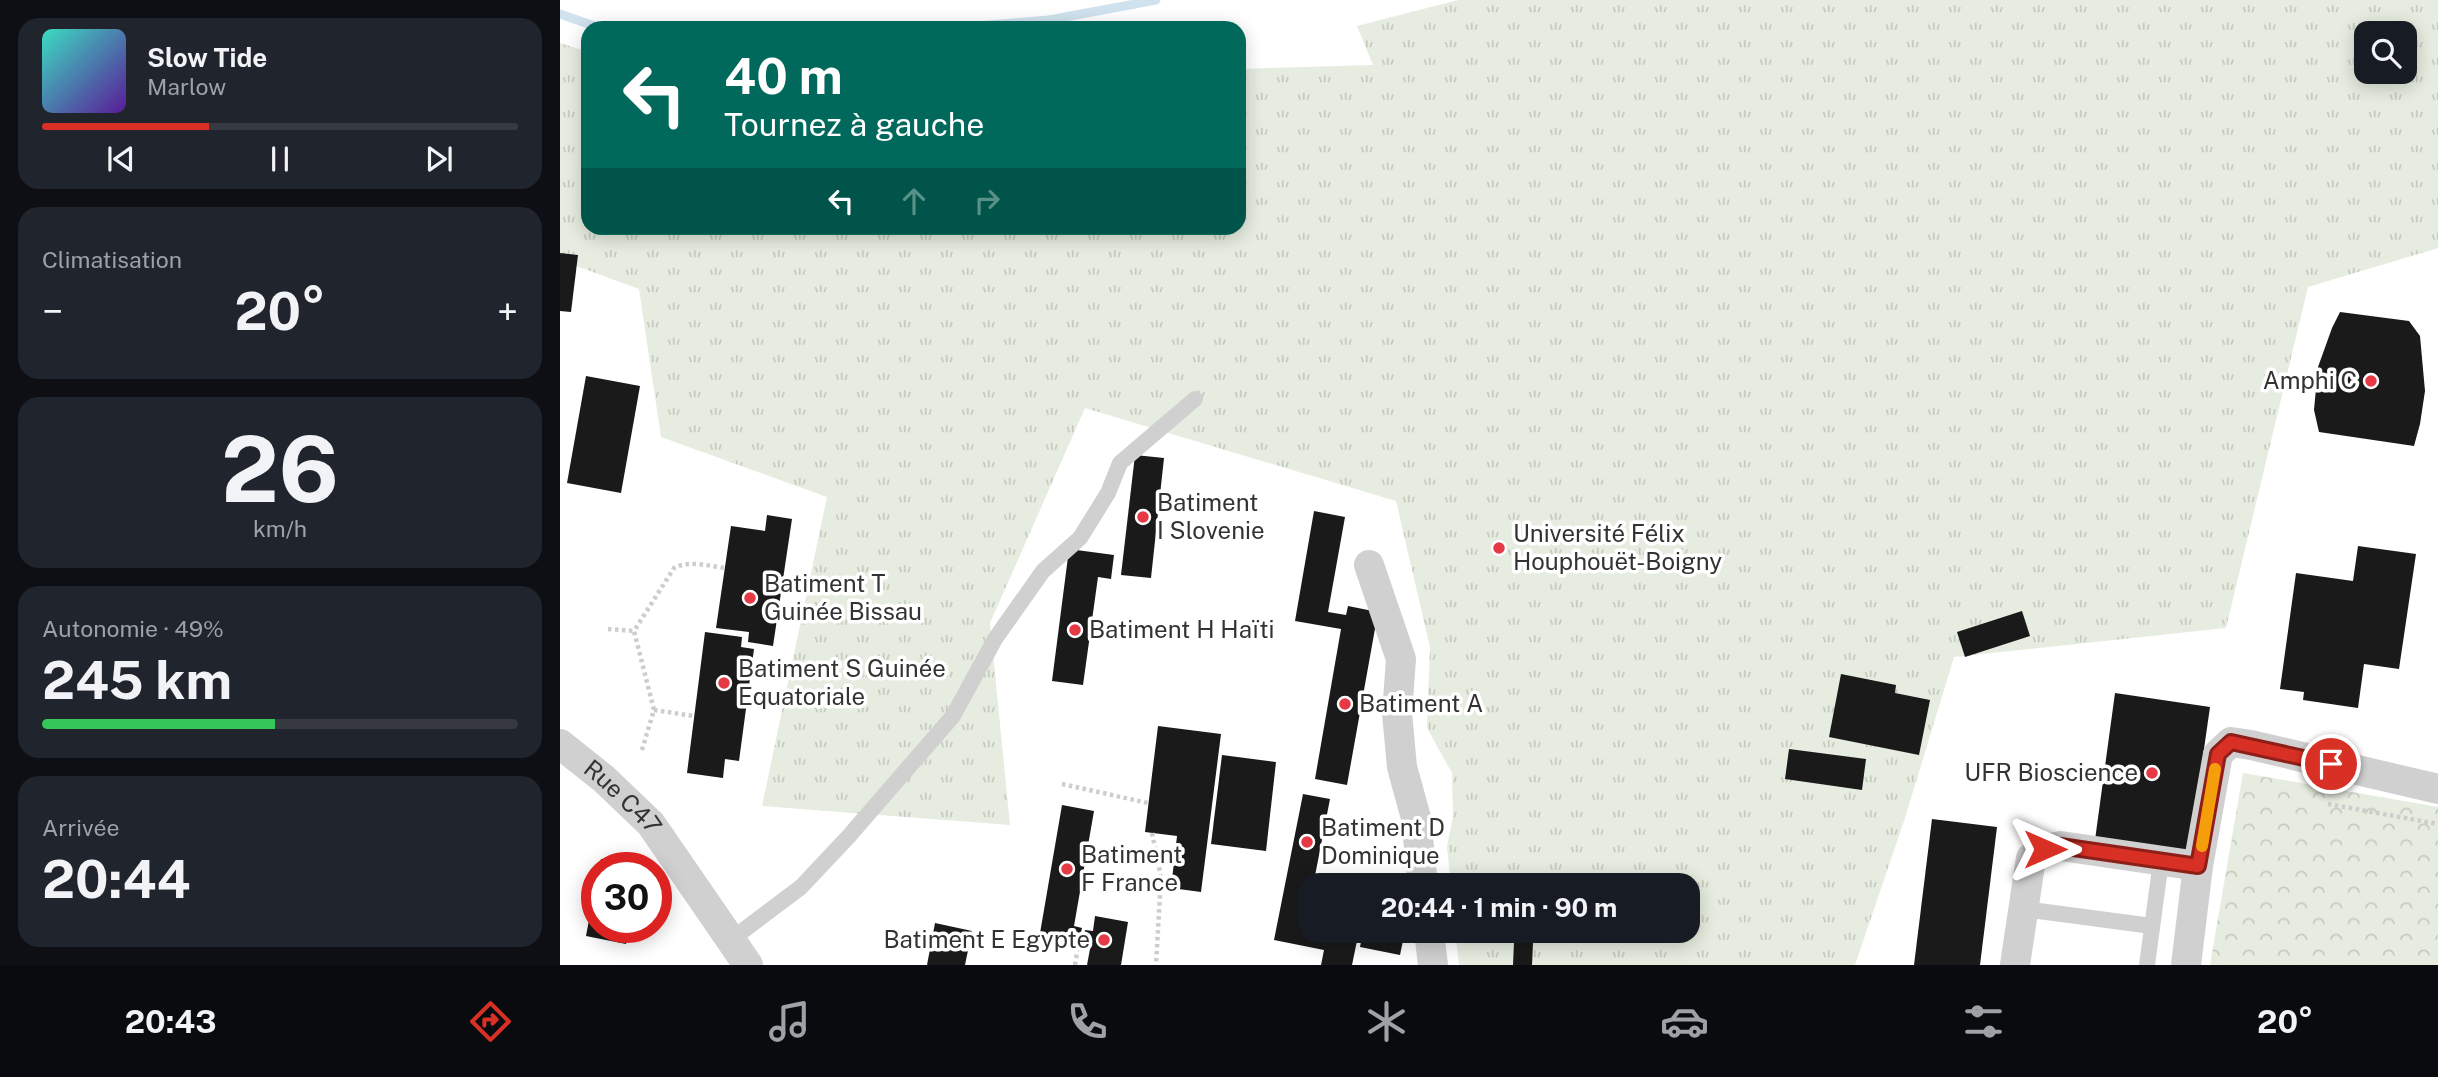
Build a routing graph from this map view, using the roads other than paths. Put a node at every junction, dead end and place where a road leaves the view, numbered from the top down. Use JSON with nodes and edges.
{"nodes":[{"id":1,"x":1195,"y":399,"type":"dead end"},
{"id":2,"x":1369,"y":565,"type":"dead end"},
{"id":3,"x":560,"y":744,"type":"edge"},
{"id":4,"x":2438,"y":789,"type":"edge"},
{"id":5,"x":2161,"y":861,"type":"junction"},
{"id":6,"x":2198,"y":866,"type":"junction"},
{"id":7,"x":1422,"y":873,"type":"edge"},
{"id":8,"x":2022,"y":909,"type":"junction"},
{"id":9,"x":2152,"y":926,"type":"junction"},
{"id":10,"x":732,"y":939,"type":"junction"},
{"id":11,"x":1430,"y":943,"type":"edge"},
{"id":12,"x":748,"y":965,"type":"edge"},
{"id":13,"x":1433,"y":965,"type":"edge"},
{"id":14,"x":2015,"y":965,"type":"edge"},
{"id":15,"x":2147,"y":965,"type":"edge"},
{"id":16,"x":2186,"y":965,"type":"edge"}],
"edges":[{"from":1,"to":10,"type":"lane"},
{"from":2,"to":7,"type":"street"},
{"from":3,"to":10,"type":"street","name":"Rue C47"},
{"from":4,"to":6,"type":"street"},
{"from":5,"to":6,"type":"street"},
{"from":5,"to":8,"type":"street"},
{"from":5,"to":9,"type":"lane"},
{"from":6,"to":16,"type":"street"},
{"from":8,"to":9,"type":"lane"},
{"from":8,"to":14,"type":"street"},
{"from":9,"to":15,"type":"lane"},
{"from":10,"to":12,"type":"street","name":"Rue C47"},
{"from":11,"to":13,"type":"street"}]}
